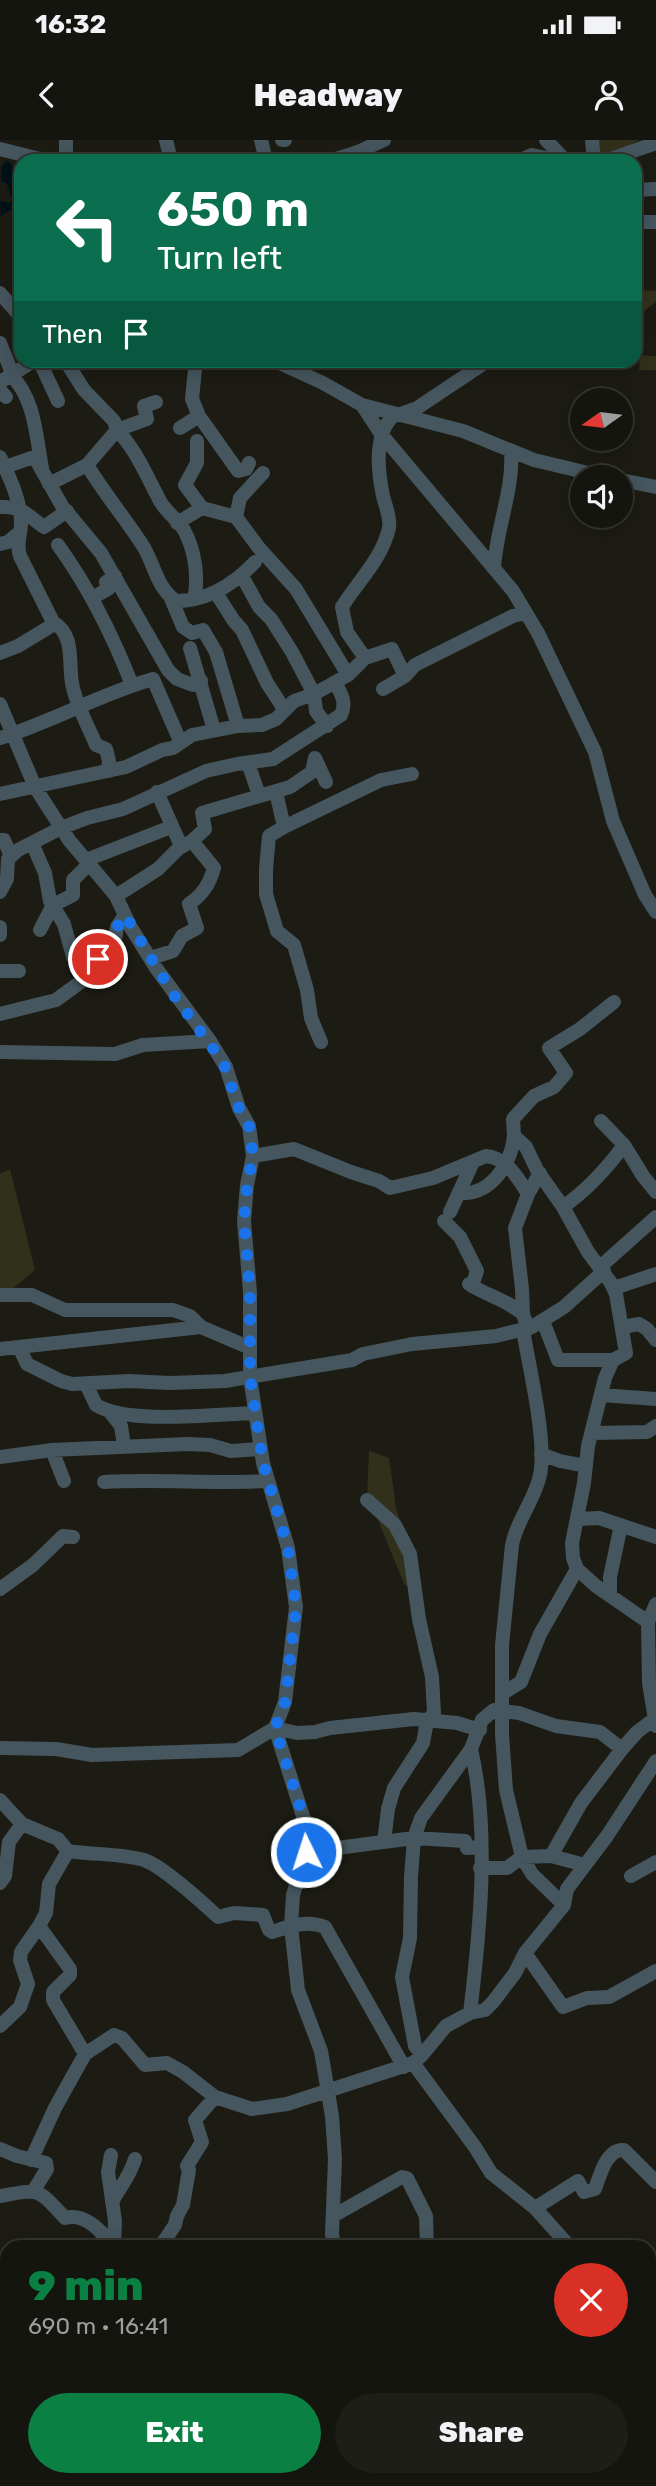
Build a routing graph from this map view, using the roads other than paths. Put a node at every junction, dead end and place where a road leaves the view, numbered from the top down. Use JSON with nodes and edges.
{"nodes":[{"id":1,"x":384,"y":140,"type":"edge"},
{"id":2,"x":547,"y":140,"type":"edge"},
{"id":3,"x":656,"y":143,"type":"edge"},
{"id":4,"x":6,"y":147,"type":"edge"},
{"id":5,"x":27,"y":154,"type":"edge"},
{"id":6,"x":352,"y":154,"type":"edge"},
{"id":7,"x":560,"y":154,"type":"edge"},
{"id":8,"x":625,"y":154,"type":"edge"},
{"id":9,"x":0,"y":293,"type":"edge"},
{"id":10,"x":14,"y":309,"type":"edge"},
{"id":11,"x":0,"y":343,"type":"edge"},
{"id":12,"x":41,"y":368,"type":"edge"},
{"id":13,"x":70,"y":368,"type":"edge"},
{"id":14,"x":290,"y":368,"type":"edge"},
{"id":15,"x":477,"y":368,"type":"edge"},
{"id":16,"x":195,"y":369,"type":"dead end"},
{"id":17,"x":8,"y":376,"type":"edge"},
{"id":18,"x":58,"y":401,"type":"dead end"},
{"id":19,"x":156,"y":401,"type":"dead end"},
{"id":20,"x":362,"y":405,"type":"junction"},
{"id":21,"x":397,"y":414,"type":"junction"},
{"id":22,"x":199,"y":416,"type":"junction"},
{"id":23,"x":180,"y":428,"type":"dead end"},
{"id":24,"x":117,"y":430,"type":"junction"},
{"id":25,"x":382,"y":434,"type":"junction"},
{"id":26,"x":197,"y":441,"type":"dead end"},
{"id":27,"x":511,"y":452,"type":"junction"},
{"id":28,"x":2,"y":462,"type":"edge"},
{"id":29,"x":249,"y":463,"type":"dead end"},
{"id":30,"x":87,"y":465,"type":"junction"},
{"id":31,"x":570,"y":469,"type":"edge"},
{"id":32,"x":263,"y":473,"type":"dead end"},
{"id":33,"x":46,"y":478,"type":"junction"},
{"id":34,"x":633,"y":482,"type":"edge"},
{"id":35,"x":656,"y":487,"type":"edge"},
{"id":36,"x":0,"y":507,"type":"edge"},
{"id":37,"x":202,"y":508,"type":"junction"},
{"id":38,"x":19,"y":509,"type":"junction"},
{"id":39,"x":67,"y":511,"type":"junction"},
{"id":40,"x":236,"y":517,"type":"junction"},
{"id":41,"x":177,"y":523,"type":"junction"},
{"id":42,"x":20,"y":532,"type":"junction"},
{"id":43,"x":0,"y":544,"type":"edge"},
{"id":44,"x":58,"y":545,"type":"dead end"},
{"id":45,"x":255,"y":562,"type":"dead end"},
{"id":46,"x":494,"y":568,"type":"junction"},
{"id":47,"x":115,"y":576,"type":"junction"},
{"id":48,"x":242,"y":576,"type":"junction"},
{"id":49,"x":216,"y":593,"type":"junction"},
{"id":50,"x":170,"y":596,"type":"junction"},
{"id":51,"x":92,"y":598,"type":"junction"},
{"id":52,"x":194,"y":600,"type":"junction"},
{"id":53,"x":526,"y":613,"type":"junction"},
{"id":54,"x":53,"y":622,"type":"junction"},
{"id":55,"x":190,"y":648,"type":"dead end"},
{"id":56,"x":0,"y":653,"type":"edge"},
{"id":57,"x":365,"y":658,"type":"junction"},
{"id":58,"x":168,"y":670,"type":"junction"},
{"id":59,"x":405,"y":676,"type":"junction"},
{"id":60,"x":342,"y":678,"type":"junction"},
{"id":61,"x":153,"y":679,"type":"junction"},
{"id":62,"x":132,"y":685,"type":"junction"},
{"id":63,"x":202,"y":685,"type":"junction"},
{"id":64,"x":226,"y":685,"type":"junction"},
{"id":65,"x":383,"y":689,"type":"dead end"},
{"id":66,"x":314,"y":694,"type":"junction"},
{"id":67,"x":0,"y":704,"type":"edge"},
{"id":68,"x":79,"y":707,"type":"junction"},
{"id":69,"x":280,"y":714,"type":"junction"},
{"id":70,"x":238,"y":726,"type":"junction"},
{"id":71,"x":327,"y":726,"type":"junction"},
{"id":72,"x":214,"y":730,"type":"junction"},
{"id":73,"x":283,"y":733,"type":"dead end"},
{"id":74,"x":6,"y":736,"type":"edge"},
{"id":75,"x":305,"y":740,"type":"junction"},
{"id":76,"x":180,"y":741,"type":"junction"},
{"id":77,"x":315,"y":758,"type":"junction"},
{"id":78,"x":248,"y":763,"type":"junction"},
{"id":79,"x":108,"y":771,"type":"junction"},
{"id":80,"x":412,"y":774,"type":"dead end"},
{"id":81,"x":326,"y":782,"type":"dead end"},
{"id":82,"x":34,"y":787,"type":"junction"},
{"id":83,"x":2,"y":789,"type":"edge"},
{"id":84,"x":157,"y":792,"type":"junction"},
{"id":85,"x":276,"y":792,"type":"junction"},
{"id":86,"x":259,"y":795,"type":"junction"},
{"id":87,"x":171,"y":827,"type":"junction"},
{"id":88,"x":284,"y":827,"type":"junction"},
{"id":89,"x":61,"y":828,"type":"junction"},
{"id":90,"x":0,"y":840,"type":"edge"},
{"id":91,"x":32,"y":843,"type":"junction"},
{"id":92,"x":186,"y":844,"type":"junction"},
{"id":93,"x":11,"y":856,"type":"junction"},
{"id":94,"x":87,"y":862,"type":"junction"},
{"id":95,"x":1,"y":889,"type":"edge"},
{"id":96,"x":116,"y":896,"type":"junction"},
{"id":97,"x":53,"y":905,"type":"junction"},
{"id":98,"x":656,"y":912,"type":"edge"},
{"id":99,"x":125,"y":915,"type":"junction"},
{"id":100,"x":0,"y":927,"type":"edge"},
{"id":101,"x":40,"y":930,"type":"dead end"},
{"id":102,"x":0,"y":934,"type":"edge"},
{"id":103,"x":150,"y":958,"type":"junction"},
{"id":104,"x":0,"y":971,"type":"edge"},
{"id":105,"x":19,"y":971,"type":"dead end"},
{"id":106,"x":85,"y":977,"type":"junction"},
{"id":107,"x":614,"y":1002,"type":"dead end"},
{"id":108,"x":0,"y":1014,"type":"edge"},
{"id":109,"x":210,"y":1041,"type":"junction"},
{"id":110,"x":321,"y":1042,"type":"dead end"},
{"id":111,"x":0,"y":1052,"type":"edge"},
{"id":112,"x":601,"y":1121,"type":"dead end"},
{"id":113,"x":514,"y":1136,"type":"junction"},
{"id":114,"x":624,"y":1145,"type":"junction"},
{"id":115,"x":253,"y":1156,"type":"junction"},
{"id":116,"x":473,"y":1162,"type":"junction"},
{"id":117,"x":505,"y":1164,"type":"junction"},
{"id":118,"x":540,"y":1173,"type":"junction"},
{"id":119,"x":656,"y":1192,"type":"edge"},
{"id":120,"x":459,"y":1193,"type":"junction"},
{"id":121,"x":528,"y":1194,"type":"junction"},
{"id":122,"x":563,"y":1207,"type":"junction"},
{"id":123,"x":656,"y":1217,"type":"edge"},
{"id":124,"x":602,"y":1269,"type":"junction"},
{"id":125,"x":656,"y":1274,"type":"edge"},
{"id":126,"x":614,"y":1288,"type":"junction"},
{"id":127,"x":0,"y":1296,"type":"edge"},
{"id":128,"x":523,"y":1314,"type":"junction"},
{"id":129,"x":543,"y":1321,"type":"junction"},
{"id":130,"x":201,"y":1327,"type":"junction"},
{"id":131,"x":623,"y":1327,"type":"junction"},
{"id":132,"x":526,"y":1329,"type":"junction"},
{"id":133,"x":656,"y":1340,"type":"edge"},
{"id":134,"x":248,"y":1347,"type":"junction"},
{"id":135,"x":0,"y":1349,"type":"edge"},
{"id":136,"x":20,"y":1349,"type":"junction"},
{"id":137,"x":613,"y":1360,"type":"junction"},
{"id":138,"x":250,"y":1377,"type":"junction"},
{"id":139,"x":86,"y":1384,"type":"junction"},
{"id":140,"x":601,"y":1395,"type":"junction"},
{"id":141,"x":656,"y":1399,"type":"edge"},
{"id":142,"x":109,"y":1411,"type":"junction"},
{"id":143,"x":255,"y":1413,"type":"junction"},
{"id":144,"x":656,"y":1426,"type":"edge"},
{"id":145,"x":591,"y":1433,"type":"junction"},
{"id":146,"x":124,"y":1446,"type":"junction"},
{"id":147,"x":261,"y":1449,"type":"junction"},
{"id":148,"x":52,"y":1450,"type":"junction"},
{"id":149,"x":541,"y":1454,"type":"junction"},
{"id":150,"x":0,"y":1457,"type":"edge"},
{"id":151,"x":586,"y":1466,"type":"junction"},
{"id":152,"x":64,"y":1481,"type":"dead end"},
{"id":153,"x":268,"y":1481,"type":"junction"},
{"id":154,"x":104,"y":1482,"type":"dead end"},
{"id":155,"x":368,"y":1500,"type":"dead end"},
{"id":156,"x":578,"y":1519,"type":"junction"},
{"id":157,"x":621,"y":1525,"type":"junction"},
{"id":158,"x":73,"y":1537,"type":"dead end"},
{"id":159,"x":656,"y":1537,"type":"edge"},
{"id":160,"x":577,"y":1569,"type":"junction"},
{"id":161,"x":0,"y":1589,"type":"edge"},
{"id":162,"x":610,"y":1595,"type":"junction"},
{"id":163,"x":656,"y":1604,"type":"edge"},
{"id":164,"x":648,"y":1622,"type":"junction"},
{"id":165,"x":503,"y":1693,"type":"junction"},
{"id":166,"x":503,"y":1711,"type":"junction"},
{"id":167,"x":427,"y":1721,"type":"junction"},
{"id":168,"x":655,"y":1723,"type":"edge"},
{"id":169,"x":275,"y":1728,"type":"junction"},
{"id":170,"x":481,"y":1730,"type":"junction"},
{"id":171,"x":0,"y":1748,"type":"edge"},
{"id":172,"x":471,"y":1749,"type":"junction"},
{"id":173,"x":622,"y":1749,"type":"junction"},
{"id":174,"x":656,"y":1761,"type":"edge"},
{"id":175,"x":0,"y":1800,"type":"edge"},
{"id":176,"x":22,"y":1824,"type":"junction"},
{"id":177,"x":414,"y":1838,"type":"junction"},
{"id":178,"x":384,"y":1842,"type":"junction"},
{"id":179,"x":480,"y":1847,"type":"junction"},
{"id":180,"x":68,"y":1851,"type":"junction"},
{"id":181,"x":306,"y":1852,"type":"junction"},
{"id":182,"x":551,"y":1856,"type":"junction"},
{"id":183,"x":522,"y":1857,"type":"junction"},
{"id":184,"x":656,"y":1862,"type":"edge"},
{"id":185,"x":585,"y":1865,"type":"junction"},
{"id":186,"x":480,"y":1868,"type":"junction"},
{"id":187,"x":631,"y":1876,"type":"dead end"},
{"id":188,"x":0,"y":1883,"type":"edge"},
{"id":189,"x":564,"y":1905,"type":"junction"},
{"id":190,"x":39,"y":1926,"type":"junction"},
{"id":191,"x":291,"y":1926,"type":"junction"},
{"id":192,"x":525,"y":1953,"type":"junction"},
{"id":193,"x":655,"y":1968,"type":"edge"},
{"id":194,"x":470,"y":2013,"type":"junction"},
{"id":195,"x":0,"y":2026,"type":"edge"},
{"id":196,"x":85,"y":2054,"type":"junction"},
{"id":197,"x":413,"y":2062,"type":"junction"},
{"id":198,"x":327,"y":2091,"type":"junction"},
{"id":199,"x":215,"y":2097,"type":"junction"},
{"id":200,"x":0,"y":2149,"type":"edge"},
{"id":201,"x":111,"y":2155,"type":"dead end"},
{"id":202,"x":135,"y":2159,"type":"dead end"},
{"id":203,"x":31,"y":2160,"type":"junction"},
{"id":204,"x":656,"y":2182,"type":"edge"},
{"id":205,"x":34,"y":2190,"type":"junction"},
{"id":206,"x":0,"y":2196,"type":"edge"},
{"id":207,"x":112,"y":2202,"type":"junction"},
{"id":208,"x":535,"y":2208,"type":"junction"},
{"id":209,"x":332,"y":2216,"type":"junction"},
{"id":210,"x":104,"y":2240,"type":"edge"},
{"id":211,"x":108,"y":2240,"type":"edge"},
{"id":212,"x":165,"y":2240,"type":"edge"},
{"id":213,"x":334,"y":2240,"type":"edge"},
{"id":214,"x":427,"y":2240,"type":"edge"},
{"id":215,"x":564,"y":2240,"type":"edge"}],
"edges":[{"from":1,"to":6,"type":"street"},
{"from":2,"to":7,"type":"street"},
{"from":3,"to":8,"type":"street"},
{"from":4,"to":5,"type":"street"},
{"from":9,"to":10,"type":"street"},
{"from":11,"to":17,"type":"street"},
{"from":12,"to":18,"type":"street"},
{"from":13,"to":24,"type":"street"},
{"from":14,"to":20,"type":"street"},
{"from":15,"to":21,"type":"street"},
{"from":16,"to":22,"type":"street"},
{"from":17,"to":33,"type":"street"},
{"from":19,"to":24,"type":"street"},
{"from":20,"to":21,"type":"street"},
{"from":20,"to":25,"type":"street"},
{"from":21,"to":25,"type":"street"},
{"from":21,"to":27,"type":"street"},
{"from":22,"to":23,"type":"street"},
{"from":22,"to":29,"type":"street"},
{"from":24,"to":30,"type":"street"},
{"from":24,"to":41,"type":"street"},
{"from":25,"to":46,"type":"street"},
{"from":25,"to":57,"type":"street"},
{"from":26,"to":37,"type":"street"},
{"from":27,"to":31,"type":"street"},
{"from":27,"to":46,"type":"street"},
{"from":28,"to":33,"type":"street"},
{"from":28,"to":38,"type":"street"},
{"from":30,"to":33,"type":"street"},
{"from":30,"to":50,"type":"street"},
{"from":32,"to":40,"type":"street"},
{"from":33,"to":39,"type":"street"},
{"from":34,"to":35,"type":"street"},
{"from":36,"to":38,"type":"street"},
{"from":37,"to":40,"type":"street"},
{"from":37,"to":41,"type":"street"},
{"from":38,"to":39,"type":"street"},
{"from":38,"to":42,"type":"street"},
{"from":39,"to":47,"type":"street"},
{"from":40,"to":60,"type":"street"},
{"from":41,"to":52,"type":"street"},
{"from":42,"to":43,"type":"street"},
{"from":42,"to":54,"type":"street"},
{"from":44,"to":51,"type":"street"},
{"from":45,"to":48,"type":"street"},
{"from":46,"to":53,"type":"street"},
{"from":47,"to":51,"type":"street"},
{"from":47,"to":58,"type":"street"},
{"from":48,"to":49,"type":"street"},
{"from":48,"to":66,"type":"street"},
{"from":49,"to":52,"type":"street"},
{"from":49,"to":69,"type":"street"},
{"from":50,"to":52,"type":"street"},
{"from":50,"to":64,"type":"street"},
{"from":51,"to":62,"type":"street"},
{"from":53,"to":59,"type":"street"},
{"from":53,"to":98,"type":"street"},
{"from":54,"to":56,"type":"street"},
{"from":54,"to":68,"type":"street"},
{"from":55,"to":63,"type":"street"},
{"from":57,"to":59,"type":"street"},
{"from":57,"to":60,"type":"street"},
{"from":58,"to":61,"type":"street"},
{"from":58,"to":63,"type":"street"},
{"from":59,"to":65,"type":"street"},
{"from":60,"to":66,"type":"street"},
{"from":60,"to":71,"type":"street"},
{"from":61,"to":62,"type":"street"},
{"from":61,"to":76,"type":"street"},
{"from":62,"to":68,"type":"street"},
{"from":63,"to":64,"type":"street"},
{"from":63,"to":72,"type":"street"},
{"from":64,"to":70,"type":"street"},
{"from":66,"to":69,"type":"street"},
{"from":66,"to":71,"type":"street"},
{"from":67,"to":74,"type":"street"},
{"from":68,"to":74,"type":"street"},
{"from":68,"to":79,"type":"street"},
{"from":69,"to":70,"type":"street"},
{"from":69,"to":73,"type":"street"},
{"from":70,"to":72,"type":"street"},
{"from":71,"to":75,"type":"street"},
{"from":72,"to":76,"type":"street"},
{"from":74,"to":82,"type":"street"},
{"from":75,"to":77,"type":"street"},
{"from":75,"to":78,"type":"street"},
{"from":76,"to":79,"type":"street"},
{"from":77,"to":81,"type":"street"},
{"from":77,"to":85,"type":"street"},
{"from":78,"to":84,"type":"street"},
{"from":78,"to":86,"type":"street"},
{"from":79,"to":82,"type":"street"},
{"from":80,"to":88,"type":"street"},
{"from":82,"to":83,"type":"street"},
{"from":82,"to":89,"type":"street"},
{"from":84,"to":87,"type":"street"},
{"from":84,"to":89,"type":"street"},
{"from":85,"to":86,"type":"street"},
{"from":85,"to":88,"type":"street"},
{"from":86,"to":92,"type":"street"},
{"from":87,"to":92,"type":"street"},
{"from":87,"to":94,"type":"street"},
{"from":88,"to":110,"type":"street"},
{"from":89,"to":91,"type":"street"},
{"from":89,"to":94,"type":"street"},
{"from":90,"to":93,"type":"street"},
{"from":91,"to":93,"type":"street"},
{"from":91,"to":97,"type":"street"},
{"from":92,"to":96,"type":"street"},
{"from":92,"to":103,"type":"street"},
{"from":93,"to":95,"type":"street"},
{"from":94,"to":96,"type":"street"},
{"from":94,"to":97,"type":"street"},
{"from":96,"to":99,"type":"street"},
{"from":97,"to":101,"type":"street"},
{"from":97,"to":106,"type":"street"},
{"from":99,"to":103,"type":"street"},
{"from":99,"to":106,"type":"street"},
{"from":100,"to":102,"type":"street"},
{"from":103,"to":109,"type":"street"},
{"from":104,"to":105,"type":"street"},
{"from":106,"to":108,"type":"street"},
{"from":107,"to":113,"type":"street"},
{"from":109,"to":111,"type":"street"},
{"from":109,"to":115,"type":"street"},
{"from":112,"to":114,"type":"street"},
{"from":113,"to":117,"type":"street"},
{"from":113,"to":118,"type":"street"},
{"from":114,"to":119,"type":"street"},
{"from":114,"to":122,"type":"street"},
{"from":115,"to":116,"type":"street"},
{"from":115,"to":134,"type":"street"},
{"from":116,"to":117,"type":"street"},
{"from":116,"to":120,"type":"street"},
{"from":117,"to":120,"type":"street"},
{"from":117,"to":121,"type":"street"},
{"from":118,"to":121,"type":"street"},
{"from":118,"to":122,"type":"street"},
{"from":120,"to":128,"type":"street"},
{"from":121,"to":128,"type":"street"},
{"from":122,"to":124,"type":"street"},
{"from":123,"to":124,"type":"street"},
{"from":124,"to":126,"type":"street"},
{"from":124,"to":129,"type":"street"},
{"from":125,"to":126,"type":"street"},
{"from":126,"to":131,"type":"street"},
{"from":127,"to":130,"type":"street"},
{"from":128,"to":132,"type":"street"},
{"from":129,"to":132,"type":"street"},
{"from":129,"to":137,"type":"street"},
{"from":130,"to":134,"type":"street"},
{"from":130,"to":136,"type":"street"},
{"from":131,"to":133,"type":"street"},
{"from":131,"to":137,"type":"street"},
{"from":132,"to":138,"type":"street"},
{"from":132,"to":149,"type":"street"},
{"from":134,"to":138,"type":"street"},
{"from":135,"to":136,"type":"street"},
{"from":136,"to":139,"type":"street"},
{"from":137,"to":140,"type":"street"},
{"from":138,"to":139,"type":"street"},
{"from":138,"to":143,"type":"street"},
{"from":139,"to":142,"type":"street"},
{"from":140,"to":141,"type":"street"},
{"from":140,"to":145,"type":"street"},
{"from":142,"to":143,"type":"street"},
{"from":142,"to":146,"type":"street"},
{"from":143,"to":147,"type":"street"},
{"from":144,"to":145,"type":"street"},
{"from":145,"to":151,"type":"street"},
{"from":146,"to":147,"type":"street"},
{"from":146,"to":148,"type":"street"},
{"from":147,"to":153,"type":"street"},
{"from":148,"to":150,"type":"street"},
{"from":148,"to":152,"type":"street"},
{"from":149,"to":151,"type":"street"},
{"from":149,"to":165,"type":"street"},
{"from":151,"to":156,"type":"street"},
{"from":153,"to":154,"type":"street"},
{"from":153,"to":169,"type":"street"},
{"from":155,"to":167,"type":"street"},
{"from":156,"to":157,"type":"street"},
{"from":156,"to":160,"type":"street"},
{"from":157,"to":159,"type":"street"},
{"from":157,"to":162,"type":"street"},
{"from":158,"to":161,"type":"street"},
{"from":160,"to":162,"type":"street"},
{"from":160,"to":165,"type":"street"},
{"from":162,"to":164,"type":"street"},
{"from":163,"to":164,"type":"street"},
{"from":164,"to":168,"type":"street"},
{"from":165,"to":166,"type":"street"},
{"from":166,"to":170,"type":"street"},
{"from":166,"to":173,"type":"street"},
{"from":166,"to":183,"type":"street"},
{"from":167,"to":169,"type":"street"},
{"from":167,"to":170,"type":"street"},
{"from":167,"to":178,"type":"street"},
{"from":168,"to":173,"type":"street"},
{"from":169,"to":171,"type":"street"},
{"from":169,"to":181,"type":"street"},
{"from":170,"to":172,"type":"street"},
{"from":172,"to":177,"type":"street"},
{"from":172,"to":179,"type":"street"},
{"from":173,"to":182,"type":"street"},
{"from":174,"to":185,"type":"street"},
{"from":175,"to":176,"type":"street"},
{"from":176,"to":180,"type":"street"},
{"from":176,"to":188,"type":"street"},
{"from":177,"to":178,"type":"street"},
{"from":177,"to":179,"type":"street"},
{"from":177,"to":197,"type":"street"},
{"from":178,"to":181,"type":"street"},
{"from":179,"to":186,"type":"street"},
{"from":180,"to":190,"type":"street"},
{"from":180,"to":191,"type":"street"},
{"from":181,"to":191,"type":"street"},
{"from":182,"to":183,"type":"street"},
{"from":182,"to":185,"type":"street"},
{"from":183,"to":186,"type":"street"},
{"from":183,"to":189,"type":"street"},
{"from":184,"to":187,"type":"street"},
{"from":185,"to":189,"type":"street"},
{"from":186,"to":194,"type":"street"},
{"from":189,"to":192,"type":"street"},
{"from":190,"to":195,"type":"street"},
{"from":190,"to":196,"type":"street"},
{"from":191,"to":197,"type":"street"},
{"from":191,"to":198,"type":"street"},
{"from":192,"to":193,"type":"street"},
{"from":192,"to":194,"type":"street"},
{"from":194,"to":197,"type":"street"},
{"from":196,"to":199,"type":"street"},
{"from":196,"to":203,"type":"street"},
{"from":197,"to":198,"type":"street"},
{"from":197,"to":208,"type":"street"},
{"from":198,"to":199,"type":"street"},
{"from":198,"to":209,"type":"street"},
{"from":199,"to":212,"type":"street"},
{"from":200,"to":203,"type":"street"},
{"from":201,"to":207,"type":"street"},
{"from":202,"to":207,"type":"street"},
{"from":203,"to":205,"type":"street"},
{"from":204,"to":208,"type":"street"},
{"from":205,"to":206,"type":"street"},
{"from":205,"to":210,"type":"street"},
{"from":207,"to":211,"type":"street"},
{"from":208,"to":215,"type":"street"},
{"from":209,"to":213,"type":"street"},
{"from":209,"to":214,"type":"street"}]}
